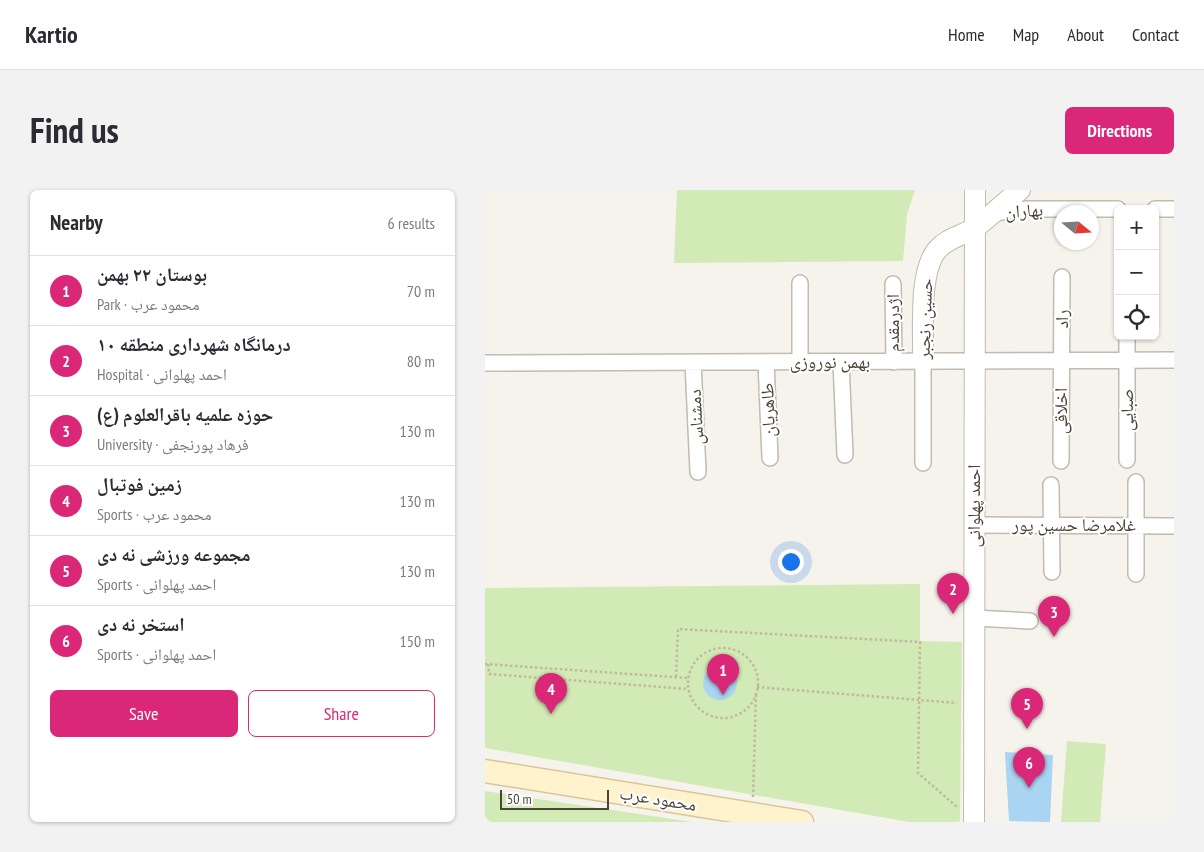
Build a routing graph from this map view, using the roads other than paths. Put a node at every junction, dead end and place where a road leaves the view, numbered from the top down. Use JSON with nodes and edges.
{"nodes":[{"id":1,"x":975,"y":190,"type":"edge"},
{"id":2,"x":1020,"y":190,"type":"edge"},
{"id":3,"x":1114,"y":209,"type":"edge"},
{"id":4,"x":1159,"y":209,"type":"edge"},
{"id":5,"x":1174,"y":209,"type":"edge"},
{"id":6,"x":991,"y":214,"type":"junction"},
{"id":7,"x":975,"y":228,"type":"junction"},
{"id":8,"x":1062,"y":277,"type":"dead end"},
{"id":9,"x":800,"y":283,"type":"dead end"},
{"id":10,"x":893,"y":284,"type":"dead end"},
{"id":11,"x":1127,"y":340,"type":"edge"},
{"id":12,"x":1127,"y":360,"type":"junction"},
{"id":13,"x":1174,"y":360,"type":"edge"},
{"id":14,"x":1061,"y":361,"type":"junction"},
{"id":15,"x":693,"y":362,"type":"junction"},
{"id":16,"x":766,"y":362,"type":"junction"},
{"id":17,"x":800,"y":362,"type":"junction"},
{"id":18,"x":841,"y":362,"type":"junction"},
{"id":19,"x":894,"y":362,"type":"junction"},
{"id":20,"x":923,"y":362,"type":"junction"},
{"id":21,"x":974,"y":362,"type":"junction"},
{"id":22,"x":485,"y":363,"type":"edge"},
{"id":23,"x":845,"y":455,"type":"dead end"},
{"id":24,"x":770,"y":458,"type":"dead end"},
{"id":25,"x":1127,"y":460,"type":"dead end"},
{"id":26,"x":1061,"y":462,"type":"dead end"},
{"id":27,"x":923,"y":463,"type":"dead end"},
{"id":28,"x":699,"y":472,"type":"dead end"},
{"id":29,"x":1136,"y":482,"type":"dead end"},
{"id":30,"x":1051,"y":485,"type":"dead end"},
{"id":31,"x":974,"y":525,"type":"junction"},
{"id":32,"x":1052,"y":525,"type":"junction"},
{"id":33,"x":1137,"y":525,"type":"junction"},
{"id":34,"x":1174,"y":526,"type":"edge"},
{"id":35,"x":1052,"y":572,"type":"dead end"},
{"id":36,"x":1136,"y":574,"type":"dead end"},
{"id":37,"x":974,"y":618,"type":"junction"},
{"id":38,"x":1030,"y":621,"type":"dead end"},
{"id":39,"x":485,"y":771,"type":"edge"},
{"id":40,"x":974,"y":821,"type":"edge"},
{"id":41,"x":802,"y":822,"type":"edge"}],
"edges":[{"from":1,"to":7,"type":"street","name":"احمد پهلوانی"},
{"from":2,"to":6,"type":"street","name":"حسین رنجبر"},
{"from":3,"to":6,"type":"street","name":"بهاران"},
{"from":4,"to":5,"type":"street"},
{"from":6,"to":7,"type":"street","name":"حسین رنجبر"},
{"from":7,"to":20,"type":"street","name":"حسین رنجبر"},
{"from":7,"to":21,"type":"street","name":"احمد پهلوانی"},
{"from":8,"to":14,"type":"street","name":"راد"},
{"from":9,"to":17,"type":"street"},
{"from":10,"to":19,"type":"street","name":"اژدرمقدم"},
{"from":11,"to":12,"type":"street","name":"صبایی"},
{"from":12,"to":13,"type":"street","name":"بهمن نوروزی"},
{"from":12,"to":14,"type":"street","name":"بهمن نوروزی"},
{"from":12,"to":25,"type":"street","name":"صبایی"},
{"from":14,"to":21,"type":"street","name":"بهمن نوروزی"},
{"from":14,"to":26,"type":"street","name":"اخلاقی"},
{"from":15,"to":16,"type":"street","name":"بهمن نوروزی"},
{"from":15,"to":22,"type":"street","name":"بهمن نوروزی"},
{"from":15,"to":28,"type":"street","name":"دمشناس"},
{"from":16,"to":17,"type":"street","name":"بهمن نوروزی"},
{"from":16,"to":24,"type":"street","name":"طاهریان"},
{"from":17,"to":18,"type":"street","name":"بهمن نوروزی"},
{"from":18,"to":19,"type":"street","name":"بهمن نوروزی"},
{"from":18,"to":23,"type":"street"},
{"from":19,"to":20,"type":"street","name":"بهمن نوروزی"},
{"from":20,"to":21,"type":"street","name":"بهمن نوروزی"},
{"from":20,"to":27,"type":"street","name":"حسین رنجبر"},
{"from":21,"to":31,"type":"street","name":"احمد پهلوانی"},
{"from":29,"to":33,"type":"street"},
{"from":30,"to":32,"type":"street"},
{"from":31,"to":32,"type":"street","name":"غلامرضا حسین پور"},
{"from":31,"to":37,"type":"street","name":"احمد پهلوانی"},
{"from":32,"to":33,"type":"street","name":"غلامرضا حسین پور"},
{"from":32,"to":35,"type":"street"},
{"from":33,"to":34,"type":"street","name":"غلامرضا حسین پور"},
{"from":33,"to":36,"type":"street"},
{"from":37,"to":38,"type":"street"},
{"from":37,"to":40,"type":"street","name":"احمد پهلوانی"},
{"from":39,"to":41,"type":"main road","name":"محمود عرب"}]}
